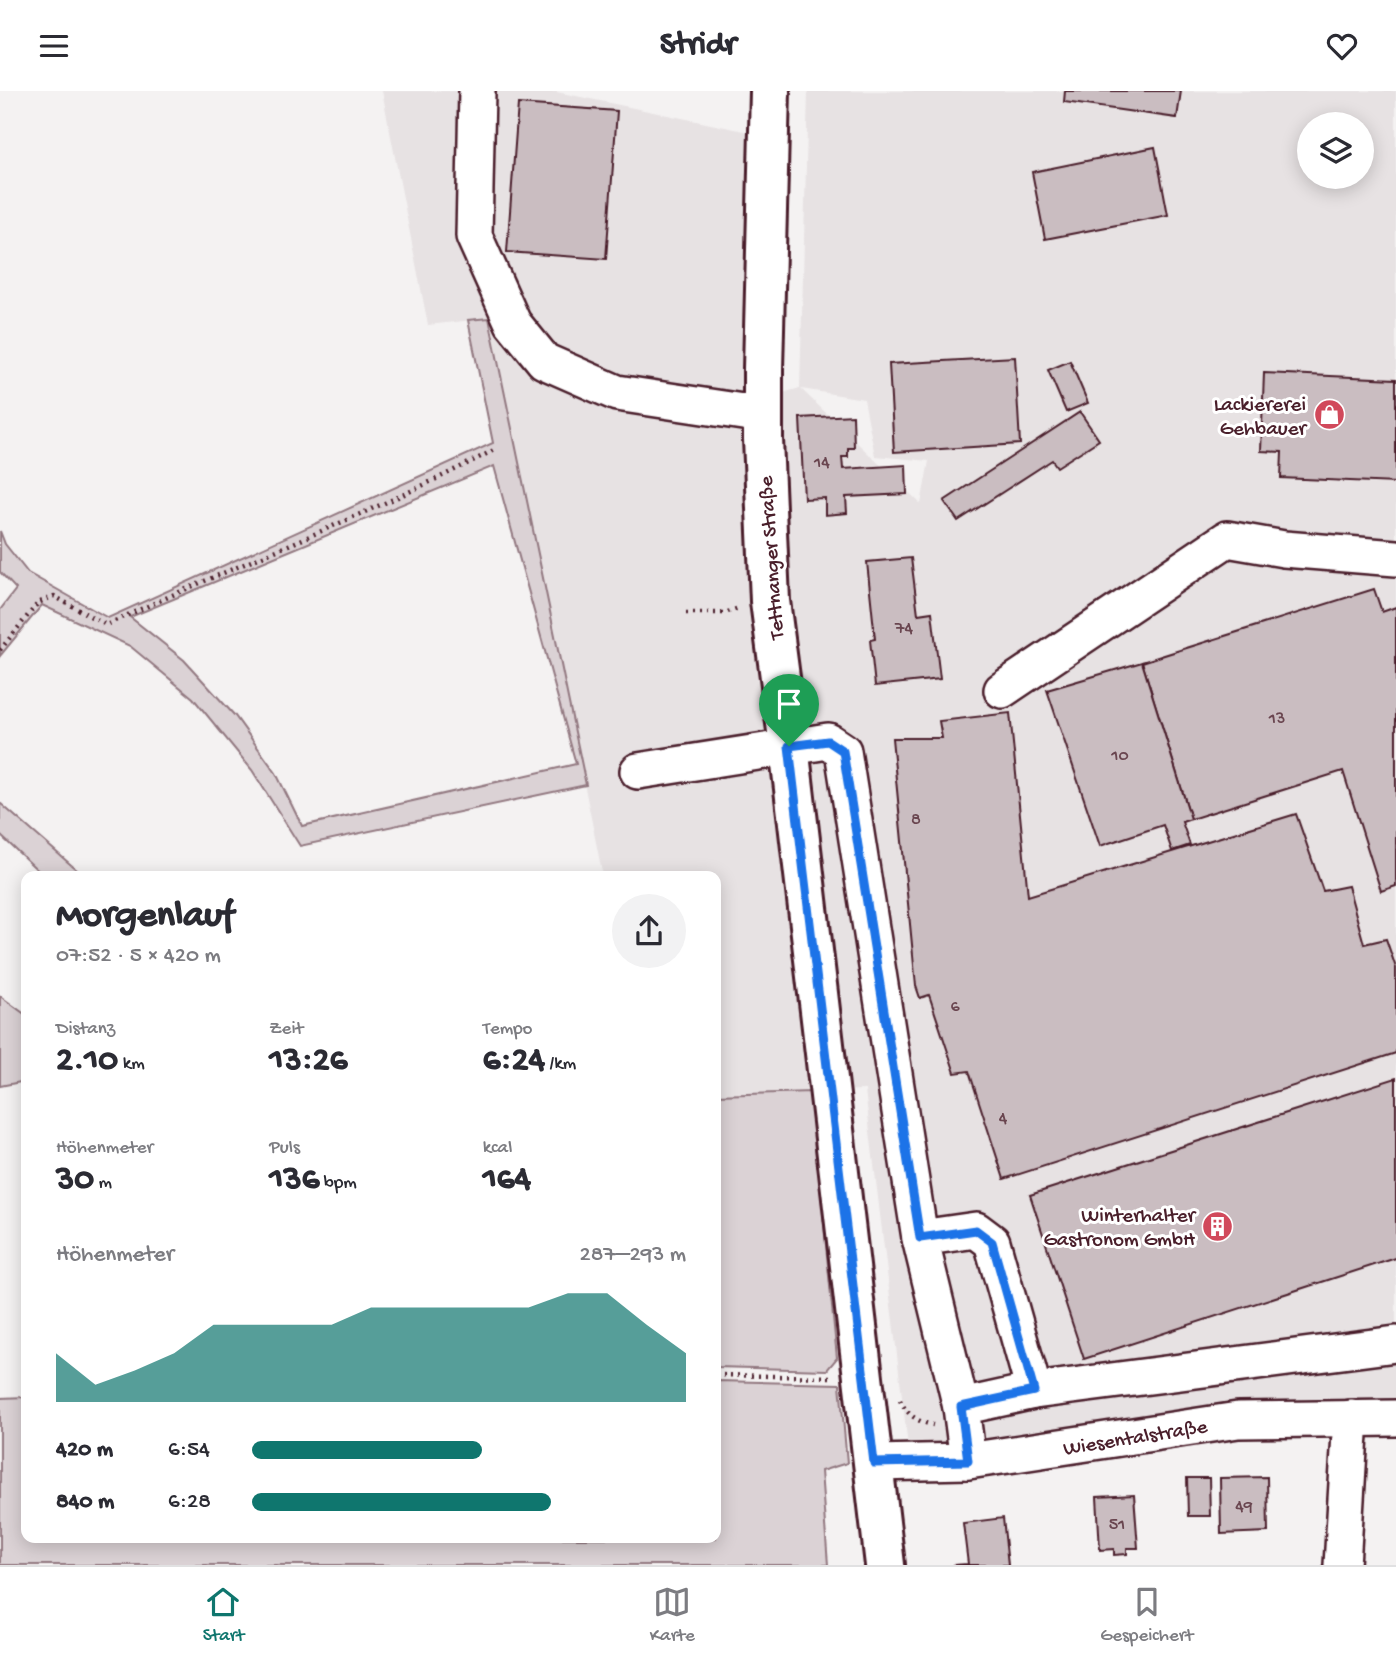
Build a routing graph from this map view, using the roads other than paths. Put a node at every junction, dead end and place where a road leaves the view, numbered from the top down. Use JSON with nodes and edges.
{"nodes":[{"id":1,"x":477,"y":91,"type":"edge"},
{"id":2,"x":769,"y":91,"type":"edge"},
{"id":3,"x":763,"y":415,"type":"junction"},
{"id":4,"x":1390,"y":557,"type":"edge"},
{"id":5,"x":1002,"y":690,"type":"dead end"},
{"id":6,"x":789,"y":746,"type":"junction"},
{"id":7,"x":638,"y":771,"type":"dead end"},
{"id":8,"x":920,"y":1238,"type":"junction"},
{"id":9,"x":1396,"y":1344,"type":"edge"},
{"id":10,"x":1034,"y":1391,"type":"junction"},
{"id":11,"x":1352,"y":1417,"type":"junction"},
{"id":12,"x":1396,"y":1418,"type":"edge"},
{"id":13,"x":964,"y":1434,"type":"junction"},
{"id":14,"x":874,"y":1463,"type":"junction"},
{"id":15,"x":885,"y":1565,"type":"edge"},
{"id":16,"x":1342,"y":1565,"type":"edge"}],
"edges":[{"from":1,"to":3,"type":"street"},
{"from":2,"to":3,"type":"main road","name":"Tettnanger Straße"},
{"from":3,"to":6,"type":"main road","name":"Tettnanger Straße"},
{"from":4,"to":5,"type":"street"},
{"from":6,"to":7,"type":"street"},
{"from":6,"to":8,"type":"street"},
{"from":6,"to":14,"type":"main road","name":"Tettnanger Straße"},
{"from":8,"to":10,"type":"street"},
{"from":8,"to":13,"type":"street"},
{"from":9,"to":10,"type":"street"},
{"from":10,"to":13,"type":"street"},
{"from":11,"to":12,"type":"street","name":"Wiesentalstraße"},
{"from":11,"to":13,"type":"street","name":"Wiesentalstraße"},
{"from":11,"to":16,"type":"street"},
{"from":13,"to":14,"type":"street","name":"Wiesentalstraße"},
{"from":14,"to":15,"type":"main road","name":"Tettnanger Straße"}]}
